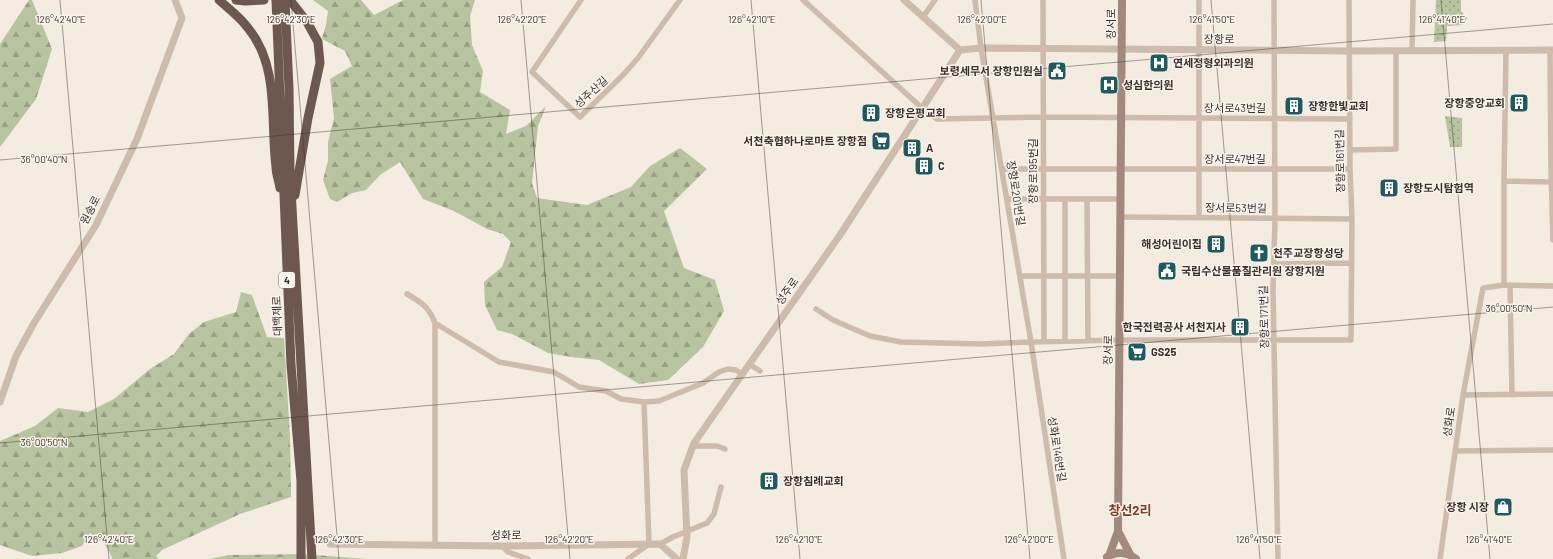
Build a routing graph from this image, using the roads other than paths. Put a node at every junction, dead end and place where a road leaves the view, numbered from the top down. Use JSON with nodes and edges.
{"nodes":[{"id":1,"x":175,"y":0,"type":"edge"},
{"id":2,"x":219,"y":0,"type":"edge"},
{"id":3,"x":236,"y":0,"type":"edge"},
{"id":4,"x":264,"y":0,"type":"edge"},
{"id":5,"x":276,"y":0,"type":"edge"},
{"id":6,"x":285,"y":0,"type":"edge"},
{"id":7,"x":290,"y":0,"type":"edge"},
{"id":8,"x":581,"y":0,"type":"edge"},
{"id":9,"x":680,"y":0,"type":"edge"},
{"id":10,"x":802,"y":0,"type":"edge"},
{"id":11,"x":904,"y":0,"type":"edge"},
{"id":12,"x":935,"y":0,"type":"edge"},
{"id":13,"x":975,"y":0,"type":"edge"},
{"id":14,"x":1043,"y":0,"type":"edge"},
{"id":15,"x":1122,"y":0,"type":"edge"},
{"id":16,"x":1199,"y":0,"type":"edge"},
{"id":17,"x":1274,"y":0,"type":"edge"},
{"id":18,"x":1349,"y":0,"type":"edge"},
{"id":19,"x":1413,"y":0,"type":"edge"},
{"id":20,"x":923,"y":17,"type":"junction"},
{"id":21,"x":981,"y":48,"type":"junction"},
{"id":22,"x":1043,"y":48,"type":"junction"},
{"id":23,"x":960,"y":50,"type":"junction"},
{"id":24,"x":1121,"y":50,"type":"junction"},
{"id":25,"x":1199,"y":50,"type":"junction"},
{"id":26,"x":1275,"y":50,"type":"junction"},
{"id":27,"x":1396,"y":50,"type":"junction"},
{"id":28,"x":1412,"y":50,"type":"junction"},
{"id":29,"x":1506,"y":50,"type":"junction"},
{"id":30,"x":1552,"y":50,"type":"edge"},
{"id":31,"x":1350,"y":51,"type":"junction"},
{"id":32,"x":922,"y":108,"type":"junction"},
{"id":33,"x":994,"y":118,"type":"junction"},
{"id":34,"x":1043,"y":118,"type":"junction"},
{"id":35,"x":1199,"y":118,"type":"junction"},
{"id":36,"x":1275,"y":118,"type":"junction"},
{"id":37,"x":1121,"y":119,"type":"junction"},
{"id":38,"x":1350,"y":119,"type":"junction"},
{"id":39,"x":1350,"y":150,"type":"junction"},
{"id":40,"x":1002,"y":169,"type":"junction"},
{"id":41,"x":1043,"y":169,"type":"junction"},
{"id":42,"x":1121,"y":169,"type":"junction"},
{"id":43,"x":1199,"y":169,"type":"junction"},
{"id":44,"x":1275,"y":169,"type":"junction"},
{"id":45,"x":1350,"y":169,"type":"junction"},
{"id":46,"x":1552,"y":171,"type":"edge"},
{"id":47,"x":1504,"y":181,"type":"junction"},
{"id":48,"x":1552,"y":182,"type":"edge"},
{"id":49,"x":1087,"y":198,"type":"junction"},
{"id":50,"x":1007,"y":199,"type":"junction"},
{"id":51,"x":1043,"y":199,"type":"junction"},
{"id":52,"x":1065,"y":199,"type":"junction"},
{"id":53,"x":1120,"y":199,"type":"junction"},
{"id":54,"x":289,"y":213,"type":"junction"},
{"id":55,"x":1120,"y":217,"type":"junction"},
{"id":56,"x":1199,"y":217,"type":"junction"},
{"id":57,"x":1275,"y":218,"type":"junction"},
{"id":58,"x":1352,"y":219,"type":"junction"},
{"id":59,"x":1553,"y":240,"type":"edge"},
{"id":60,"x":1352,"y":263,"type":"junction"},
{"id":61,"x":1274,"y":264,"type":"junction"},
{"id":62,"x":1020,"y":276,"type":"junction"},
{"id":63,"x":1044,"y":276,"type":"junction"},
{"id":64,"x":1065,"y":276,"type":"junction"},
{"id":65,"x":1088,"y":276,"type":"junction"},
{"id":66,"x":1120,"y":276,"type":"junction"},
{"id":67,"x":1507,"y":285,"type":"junction"},
{"id":68,"x":1553,"y":286,"type":"edge"},
{"id":69,"x":407,"y":294,"type":"dead end"},
{"id":70,"x":816,"y":309,"type":"dead end"},
{"id":71,"x":435,"y":323,"type":"junction"},
{"id":72,"x":1088,"y":340,"type":"junction"},
{"id":73,"x":1119,"y":340,"type":"junction"},
{"id":74,"x":1274,"y":340,"type":"junction"},
{"id":75,"x":1044,"y":341,"type":"junction"},
{"id":76,"x":1065,"y":341,"type":"junction"},
{"id":77,"x":1031,"y":342,"type":"junction"},
{"id":78,"x":749,"y":364,"type":"junction"},
{"id":79,"x":760,"y":372,"type":"dead end"},
{"id":80,"x":742,"y":374,"type":"junction"},
{"id":81,"x":1553,"y":394,"type":"edge"},
{"id":82,"x":1464,"y":395,"type":"junction"},
{"id":83,"x":1512,"y":395,"type":"junction"},
{"id":84,"x":0,"y":402,"type":"edge"},
{"id":85,"x":644,"y":402,"type":"junction"},
{"id":86,"x":693,"y":446,"type":"junction"},
{"id":87,"x":726,"y":449,"type":"dead end"},
{"id":88,"x":1553,"y":450,"type":"edge"},
{"id":89,"x":1456,"y":451,"type":"junction"},
{"id":90,"x":722,"y":487,"type":"dead end"},
{"id":91,"x":1118,"y":531,"type":"junction"},
{"id":92,"x":686,"y":532,"type":"junction"},
{"id":93,"x":330,"y":544,"type":"dead end"},
{"id":94,"x":649,"y":544,"type":"junction"},
{"id":95,"x":660,"y":544,"type":"junction"},
{"id":96,"x":435,"y":545,"type":"junction"},
{"id":97,"x":502,"y":546,"type":"junction"},
{"id":98,"x":1133,"y":557,"type":"edge"},
{"id":99,"x":1107,"y":558,"type":"edge"},
{"id":100,"x":301,"y":559,"type":"edge"},
{"id":101,"x":312,"y":559,"type":"edge"},
{"id":102,"x":528,"y":559,"type":"edge"},
{"id":103,"x":628,"y":559,"type":"edge"},
{"id":104,"x":677,"y":559,"type":"edge"},
{"id":105,"x":683,"y":559,"type":"edge"},
{"id":106,"x":1064,"y":559,"type":"edge"},
{"id":107,"x":1278,"y":559,"type":"edge"},
{"id":108,"x":1440,"y":559,"type":"edge"}],
"edges":[{"from":1,"to":84,"type":"street","name":"원송로"},
{"from":2,"to":54,"type":"highway"},
{"from":3,"to":4,"type":"highway"},
{"from":5,"to":54,"type":"highway","name":"대백제로","number":"4"},
{"from":6,"to":54,"type":"highway","name":"대백제로"},
{"from":7,"to":54,"type":"highway"},
{"from":8,"to":9,"type":"street","name":"성주산길"},
{"from":10,"to":32,"type":"street"},
{"from":11,"to":20,"type":"street"},
{"from":12,"to":20,"type":"street"},
{"from":13,"to":21,"type":"street","name":"장항로201번길"},
{"from":14,"to":22,"type":"street","name":"장항로195번길"},
{"from":15,"to":24,"type":"main road","name":"장서로"},
{"from":16,"to":25,"type":"street"},
{"from":17,"to":26,"type":"street","name":"장항로171번길"},
{"from":18,"to":31,"type":"street","name":"장항로161번길"},
{"from":19,"to":28,"type":"street"},
{"from":20,"to":23,"type":"street"},
{"from":21,"to":22,"type":"street","name":"장항로"},
{"from":21,"to":23,"type":"street","name":"장항로"},
{"from":21,"to":33,"type":"street","name":"장항로201번길"},
{"from":22,"to":24,"type":"street","name":"장항로"},
{"from":22,"to":34,"type":"street","name":"장항로195번길"},
{"from":23,"to":32,"type":"street","name":"성주로"},
{"from":24,"to":25,"type":"street","name":"장항로"},
{"from":24,"to":37,"type":"main road","name":"장서로"},
{"from":25,"to":26,"type":"street","name":"장항로"},
{"from":25,"to":35,"type":"street"},
{"from":26,"to":31,"type":"street","name":"장항로"},
{"from":26,"to":36,"type":"street","name":"장항로171번길"},
{"from":27,"to":28,"type":"street","name":"장항로"},
{"from":27,"to":31,"type":"street","name":"장항로"},
{"from":27,"to":39,"type":"street"},
{"from":28,"to":29,"type":"street","name":"장항로"},
{"from":29,"to":30,"type":"street","name":"장항로"},
{"from":29,"to":47,"type":"street"},
{"from":30,"to":46,"type":"street"},
{"from":31,"to":38,"type":"street","name":"장항로161번길"},
{"from":32,"to":33,"type":"street","name":"장서로43번길"},
{"from":32,"to":78,"type":"street","name":"성주로"},
{"from":33,"to":34,"type":"street","name":"장서로43번길"},
{"from":33,"to":40,"type":"street","name":"장항로201번길"},
{"from":34,"to":37,"type":"street","name":"장서로43번길"},
{"from":34,"to":41,"type":"street","name":"장항로195번길"},
{"from":35,"to":36,"type":"street","name":"장서로43번길"},
{"from":35,"to":37,"type":"street","name":"장서로43번길"},
{"from":35,"to":43,"type":"street"},
{"from":36,"to":38,"type":"street","name":"장서로43번길"},
{"from":36,"to":44,"type":"street","name":"장항로171번길"},
{"from":37,"to":42,"type":"main road","name":"장서로"},
{"from":38,"to":39,"type":"street","name":"장항로161번길"},
{"from":39,"to":45,"type":"street","name":"장항로161번길"},
{"from":40,"to":41,"type":"street"},
{"from":40,"to":50,"type":"street","name":"장항로201번길"},
{"from":41,"to":42,"type":"street"},
{"from":41,"to":51,"type":"street","name":"장항로195번길"},
{"from":42,"to":43,"type":"street","name":"장서로47번길"},
{"from":42,"to":53,"type":"main road","name":"장서로"},
{"from":43,"to":44,"type":"street","name":"장서로47번길"},
{"from":43,"to":56,"type":"street"},
{"from":44,"to":45,"type":"street","name":"장서로47번길"},
{"from":44,"to":57,"type":"street","name":"장항로171번길"},
{"from":45,"to":58,"type":"street","name":"장항로161번길"},
{"from":46,"to":48,"type":"street"},
{"from":47,"to":48,"type":"street"},
{"from":47,"to":67,"type":"street"},
{"from":48,"to":59,"type":"street"},
{"from":49,"to":52,"type":"street"},
{"from":49,"to":53,"type":"street"},
{"from":49,"to":65,"type":"street"},
{"from":50,"to":51,"type":"street"},
{"from":50,"to":62,"type":"street","name":"장항로201번길"},
{"from":51,"to":52,"type":"street"},
{"from":51,"to":63,"type":"street","name":"장항로195번길"},
{"from":52,"to":64,"type":"street"},
{"from":53,"to":55,"type":"main road","name":"장서로"},
{"from":54,"to":100,"type":"highway","name":"대백제로","number":"4"},
{"from":54,"to":101,"type":"highway","name":"대백제로"},
{"from":55,"to":56,"type":"street","name":"장서로53번길"},
{"from":55,"to":66,"type":"main road","name":"장서로"},
{"from":56,"to":57,"type":"street","name":"장서로53번길"},
{"from":57,"to":58,"type":"street","name":"장서로53번길"},
{"from":57,"to":61,"type":"street","name":"장항로171번길"},
{"from":58,"to":60,"type":"street","name":"장항로161번길"},
{"from":60,"to":61,"type":"street"},
{"from":60,"to":74,"type":"street","name":"장항로161번길"},
{"from":61,"to":74,"type":"street","name":"장항로171번길"},
{"from":62,"to":63,"type":"street"},
{"from":62,"to":77,"type":"street","name":"장항로201번길"},
{"from":63,"to":64,"type":"street"},
{"from":63,"to":75,"type":"street","name":"장항로195번길"},
{"from":64,"to":65,"type":"street"},
{"from":64,"to":76,"type":"street"},
{"from":65,"to":66,"type":"street"},
{"from":65,"to":72,"type":"street"},
{"from":66,"to":73,"type":"main road","name":"장서로"},
{"from":67,"to":68,"type":"street"},
{"from":67,"to":82,"type":"street","name":"성화로"},
{"from":67,"to":83,"type":"street"},
{"from":69,"to":71,"type":"street"},
{"from":70,"to":77,"type":"street"},
{"from":71,"to":85,"type":"street"},
{"from":71,"to":96,"type":"street"},
{"from":72,"to":73,"type":"street"},
{"from":72,"to":76,"type":"street"},
{"from":73,"to":74,"type":"street"},
{"from":73,"to":91,"type":"main road","name":"장서로"},
{"from":74,"to":107,"type":"street","name":"장항로171번길"},
{"from":75,"to":76,"type":"street"},
{"from":75,"to":77,"type":"street"},
{"from":77,"to":106,"type":"street","name":"성화로146번길"},
{"from":78,"to":79,"type":"street"},
{"from":78,"to":80,"type":"street","name":"성주로"},
{"from":80,"to":85,"type":"street"},
{"from":80,"to":86,"type":"street","name":"성주로"},
{"from":81,"to":83,"type":"street"},
{"from":82,"to":83,"type":"street"},
{"from":82,"to":89,"type":"street","name":"성화로"},
{"from":85,"to":94,"type":"street"},
{"from":86,"to":87,"type":"street"},
{"from":86,"to":92,"type":"street","name":"성주로"},
{"from":88,"to":89,"type":"street"},
{"from":89,"to":108,"type":"street","name":"성화로"},
{"from":90,"to":92,"type":"street"},
{"from":91,"to":98,"type":"main road"},
{"from":91,"to":99,"type":"main road"},
{"from":92,"to":95,"type":"street"},
{"from":92,"to":105,"type":"street","name":"성주로"},
{"from":93,"to":96,"type":"street","name":"성화로"},
{"from":94,"to":95,"type":"street","name":"성화로"},
{"from":94,"to":97,"type":"street","name":"성화로"},
{"from":94,"to":103,"type":"street"},
{"from":95,"to":104,"type":"street"},
{"from":96,"to":97,"type":"street","name":"성화로"},
{"from":97,"to":102,"type":"street"},
{"from":98,"to":99,"type":"main road"}]}
